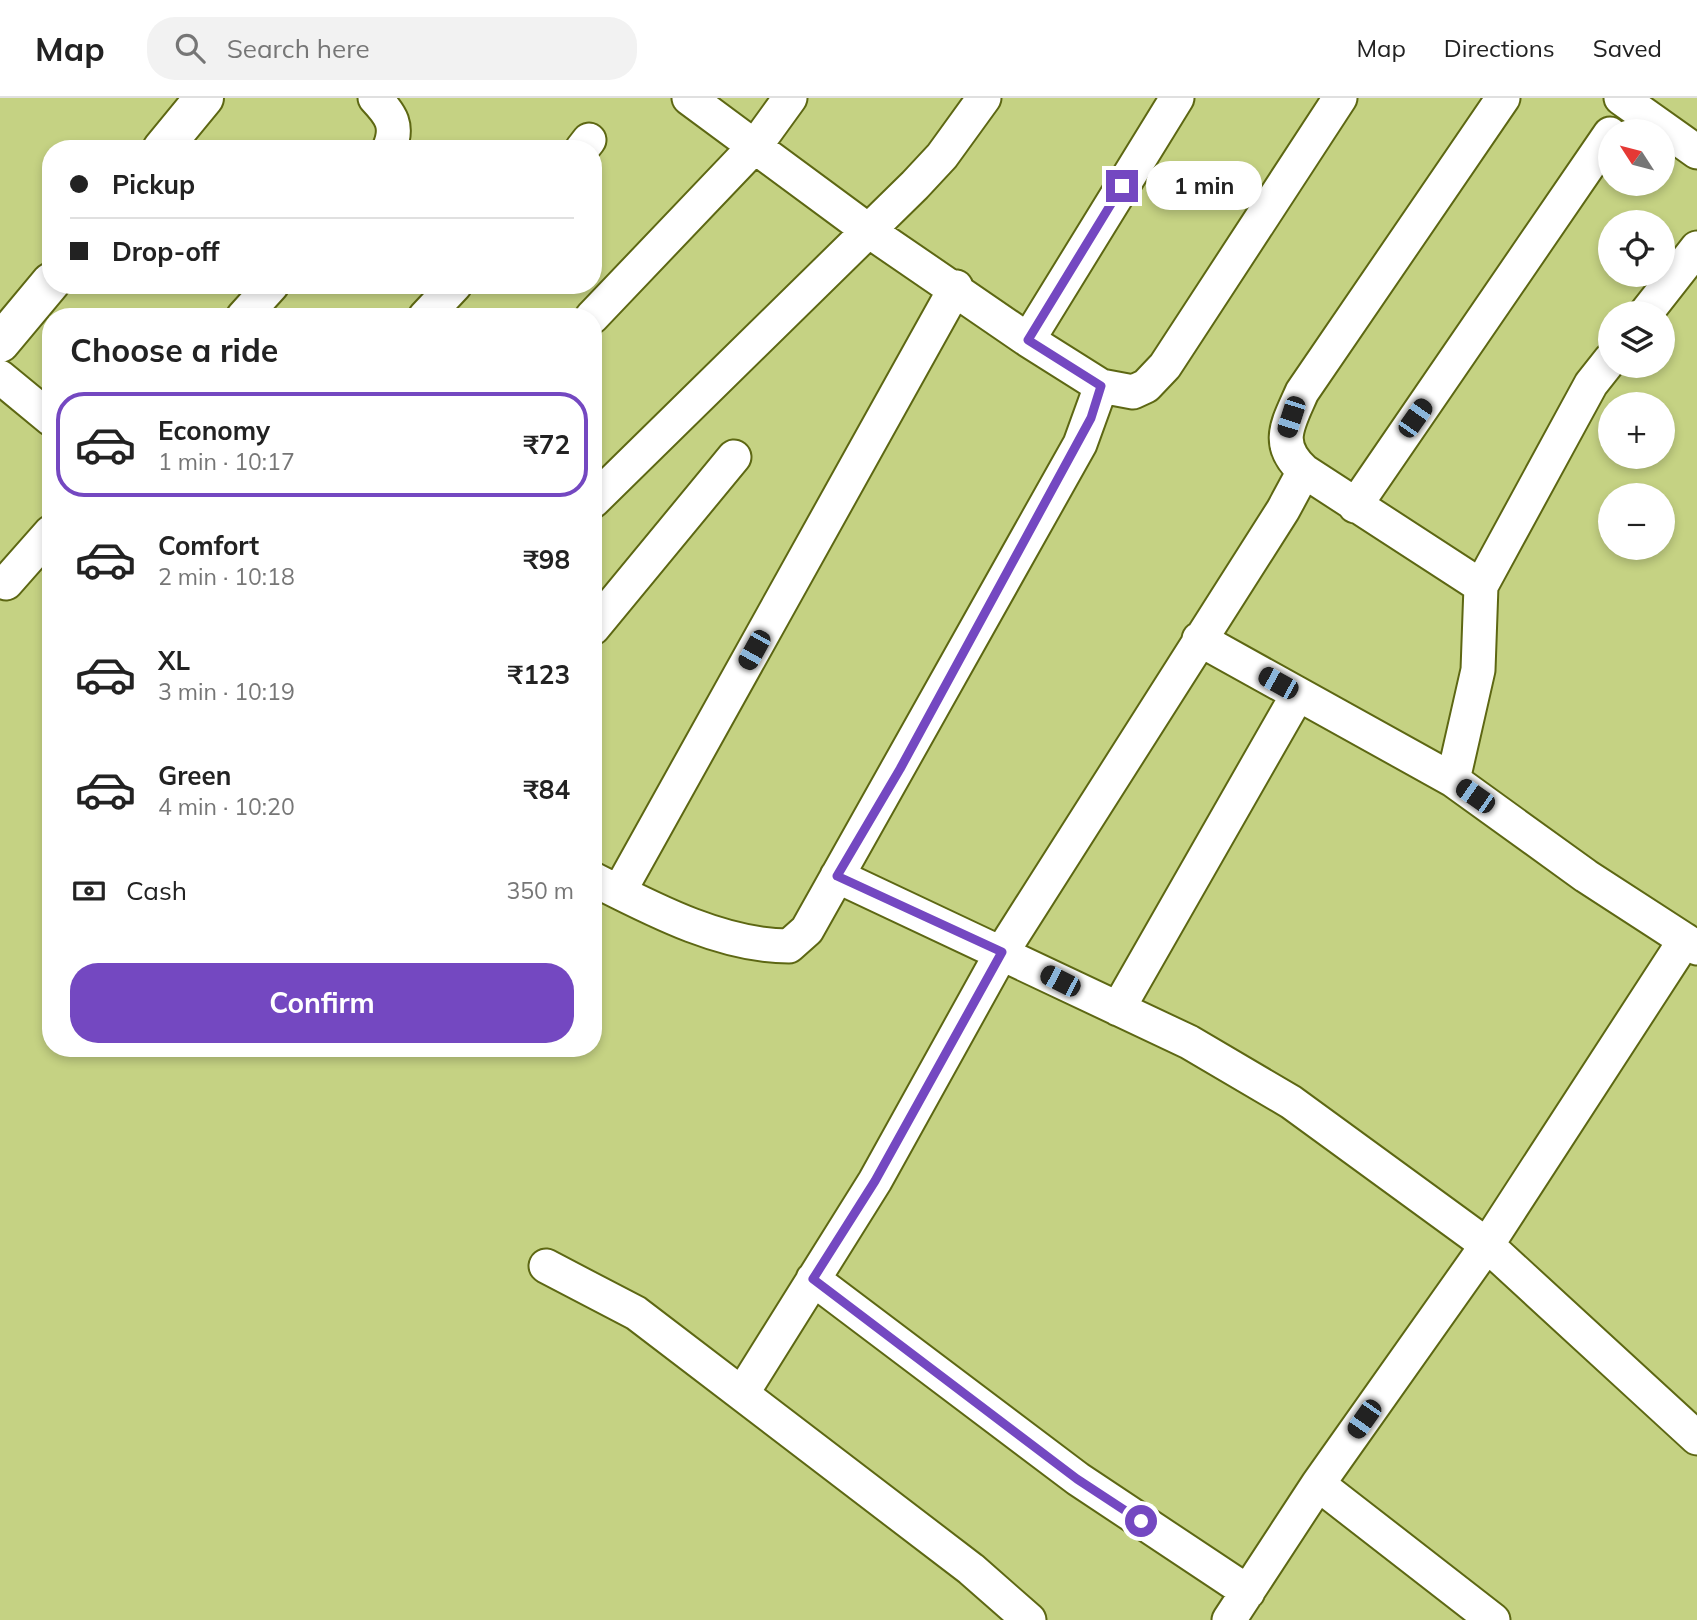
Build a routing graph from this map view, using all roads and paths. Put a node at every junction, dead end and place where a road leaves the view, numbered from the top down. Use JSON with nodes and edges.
{"nodes":[{"id":1,"x":204,"y":98,"type":"edge"},
{"id":2,"x":375,"y":98,"type":"edge"},
{"id":3,"x":689,"y":98,"type":"edge"},
{"id":4,"x":790,"y":98,"type":"edge"},
{"id":5,"x":984,"y":98,"type":"edge"},
{"id":6,"x":1177,"y":98,"type":"edge"},
{"id":7,"x":1340,"y":98,"type":"edge"},
{"id":8,"x":1503,"y":98,"type":"edge"},
{"id":9,"x":1626,"y":101,"type":"edge"},
{"id":10,"x":1617,"y":119,"type":"edge"},
{"id":11,"x":169,"y":140,"type":"edge"},
{"id":12,"x":393,"y":140,"type":"edge"},
{"id":13,"x":755,"y":145,"type":"junction"},
{"id":14,"x":1598,"y":151,"type":"edge"},
{"id":15,"x":1697,"y":152,"type":"edge"},
{"id":16,"x":869,"y":231,"type":"junction"},
{"id":17,"x":1697,"y":248,"type":"edge"},
{"id":18,"x":956,"y":288,"type":"junction"},
{"id":19,"x":42,"y":293,"type":"edge"},
{"id":20,"x":264,"y":294,"type":"edge"},
{"id":21,"x":447,"y":294,"type":"edge"},
{"id":22,"x":1655,"y":301,"type":"edge"},
{"id":23,"x":251,"y":308,"type":"edge"},
{"id":24,"x":433,"y":308,"type":"edge"},
{"id":25,"x":601,"y":308,"type":"edge"},
{"id":26,"x":1028,"y":340,"type":"junction"},
{"id":27,"x":0,"y":343,"type":"edge"},
{"id":28,"x":1598,"y":375,"type":"edge"},
{"id":29,"x":0,"y":377,"type":"edge"},
{"id":30,"x":1101,"y":386,"type":"junction"},
{"id":31,"x":42,"y":412,"type":"edge"},
{"id":32,"x":734,"y":457,"type":"dead end"},
{"id":33,"x":1304,"y":471,"type":"junction"},
{"id":34,"x":602,"y":491,"type":"edge"},
{"id":35,"x":1355,"y":506,"type":"junction"},
{"id":36,"x":42,"y":542,"type":"edge"},
{"id":37,"x":6,"y":583,"type":"dead end"},
{"id":38,"x":1481,"y":586,"type":"junction"},
{"id":39,"x":602,"y":617,"type":"edge"},
{"id":40,"x":1199,"y":639,"type":"junction"},
{"id":41,"x":1298,"y":694,"type":"junction"},
{"id":42,"x":1452,"y":780,"type":"junction"},
{"id":43,"x":837,"y":876,"type":"junction"},
{"id":44,"x":606,"y":885,"type":"edge"},
{"id":45,"x":1691,"y":944,"type":"edge"},
{"id":46,"x":1002,"y":952,"type":"junction"},
{"id":47,"x":1118,"y":1009,"type":"junction"},
{"id":48,"x":1487,"y":1245,"type":"junction"},
{"id":49,"x":546,"y":1266,"type":"dead end"},
{"id":50,"x":813,"y":1279,"type":"junction"},
{"id":51,"x":743,"y":1392,"type":"junction"},
{"id":52,"x":1697,"y":1438,"type":"edge"},
{"id":53,"x":1318,"y":1484,"type":"junction"},
{"id":54,"x":1248,"y":1592,"type":"junction"},
{"id":55,"x":1029,"y":1620,"type":"edge"},
{"id":56,"x":1229,"y":1620,"type":"edge"},
{"id":57,"x":1493,"y":1620,"type":"edge"}],
"edges":[{"from":1,"to":11,"type":"street"},
{"from":2,"to":12,"type":"street"},
{"from":3,"to":13,"type":"street"},
{"from":4,"to":13,"type":"street"},
{"from":5,"to":16,"type":"street"},
{"from":6,"to":26,"type":"street"},
{"from":7,"to":30,"type":"street"},
{"from":8,"to":33,"type":"street"},
{"from":9,"to":10,"type":"street"},
{"from":9,"to":15,"type":"street"},
{"from":13,"to":16,"type":"street"},
{"from":13,"to":25,"type":"street"},
{"from":14,"to":35,"type":"street"},
{"from":16,"to":18,"type":"street"},
{"from":16,"to":34,"type":"street"},
{"from":17,"to":22,"type":"street"},
{"from":18,"to":26,"type":"street"},
{"from":18,"to":44,"type":"street"},
{"from":19,"to":27,"type":"street"},
{"from":20,"to":23,"type":"street"},
{"from":21,"to":24,"type":"street"},
{"from":26,"to":30,"type":"street"},
{"from":28,"to":38,"type":"street"},
{"from":29,"to":31,"type":"street"},
{"from":30,"to":43,"type":"street"},
{"from":32,"to":39,"type":"street"},
{"from":33,"to":35,"type":"street"},
{"from":33,"to":40,"type":"street"},
{"from":35,"to":38,"type":"street"},
{"from":36,"to":37,"type":"street"},
{"from":38,"to":42,"type":"street"},
{"from":40,"to":41,"type":"street"},
{"from":40,"to":46,"type":"street"},
{"from":41,"to":42,"type":"street"},
{"from":41,"to":47,"type":"street"},
{"from":42,"to":45,"type":"street"},
{"from":43,"to":44,"type":"street"},
{"from":43,"to":46,"type":"street"},
{"from":45,"to":48,"type":"street"},
{"from":46,"to":47,"type":"street"},
{"from":46,"to":50,"type":"street"},
{"from":47,"to":48,"type":"street"},
{"from":48,"to":52,"type":"street"},
{"from":48,"to":53,"type":"street"},
{"from":49,"to":51,"type":"street"},
{"from":50,"to":51,"type":"street"},
{"from":50,"to":54,"type":"street"},
{"from":51,"to":55,"type":"street"},
{"from":53,"to":54,"type":"street"},
{"from":53,"to":57,"type":"street"},
{"from":54,"to":56,"type":"street"}]}
